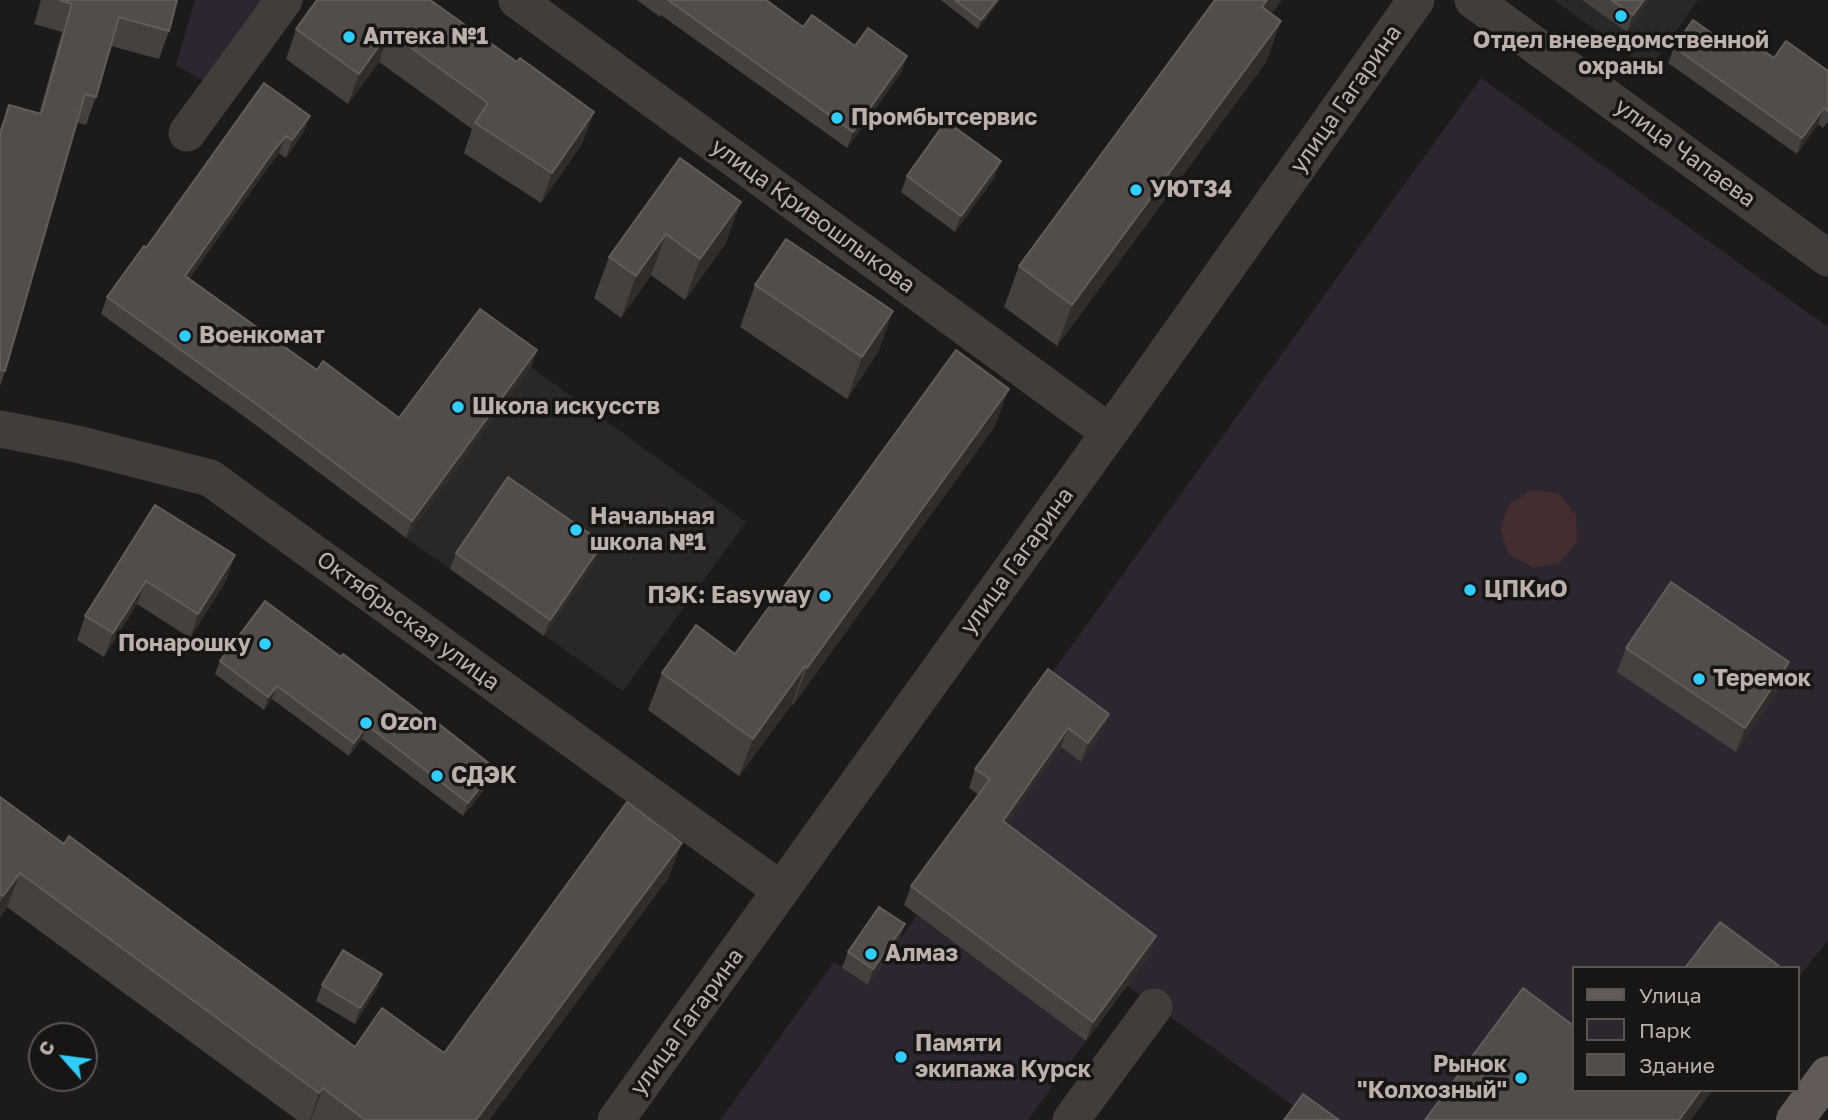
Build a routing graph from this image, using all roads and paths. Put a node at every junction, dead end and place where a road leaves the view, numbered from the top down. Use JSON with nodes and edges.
{"nodes":[{"id":1,"x":284,"y":0,"type":"edge"},
{"id":2,"x":517,"y":0,"type":"edge"},
{"id":3,"x":1416,"y":0,"type":"edge"},
{"id":4,"x":1473,"y":0,"type":"edge"},
{"id":5,"x":187,"y":132,"type":"dead end"},
{"id":6,"x":1828,"y":258,"type":"edge"},
{"id":7,"x":0,"y":429,"type":"edge"},
{"id":8,"x":1109,"y":432,"type":"junction"},
{"id":9,"x":781,"y":890,"type":"junction"},
{"id":10,"x":1154,"y":1007,"type":"dead end"},
{"id":11,"x":1828,"y":1075,"type":"edge"},
{"id":12,"x":616,"y":1120,"type":"edge"},
{"id":13,"x":1071,"y":1120,"type":"edge"},
{"id":14,"x":1795,"y":1120,"type":"edge"}],
"edges":[{"from":1,"to":5,"type":"street"},
{"from":2,"to":8,"type":"street","name":"улица Кривошлыкова"},
{"from":3,"to":8,"type":"street","name":"улица Гагарина"},
{"from":4,"to":6,"type":"street","name":"улица Чапаева"},
{"from":7,"to":9,"type":"street","name":"Октябрьская улица"},
{"from":8,"to":9,"type":"street","name":"улица Гагарина"},
{"from":9,"to":12,"type":"street","name":"улица Гагарина"},
{"from":10,"to":13,"type":"street"},
{"from":11,"to":14,"type":"main road"}]}
